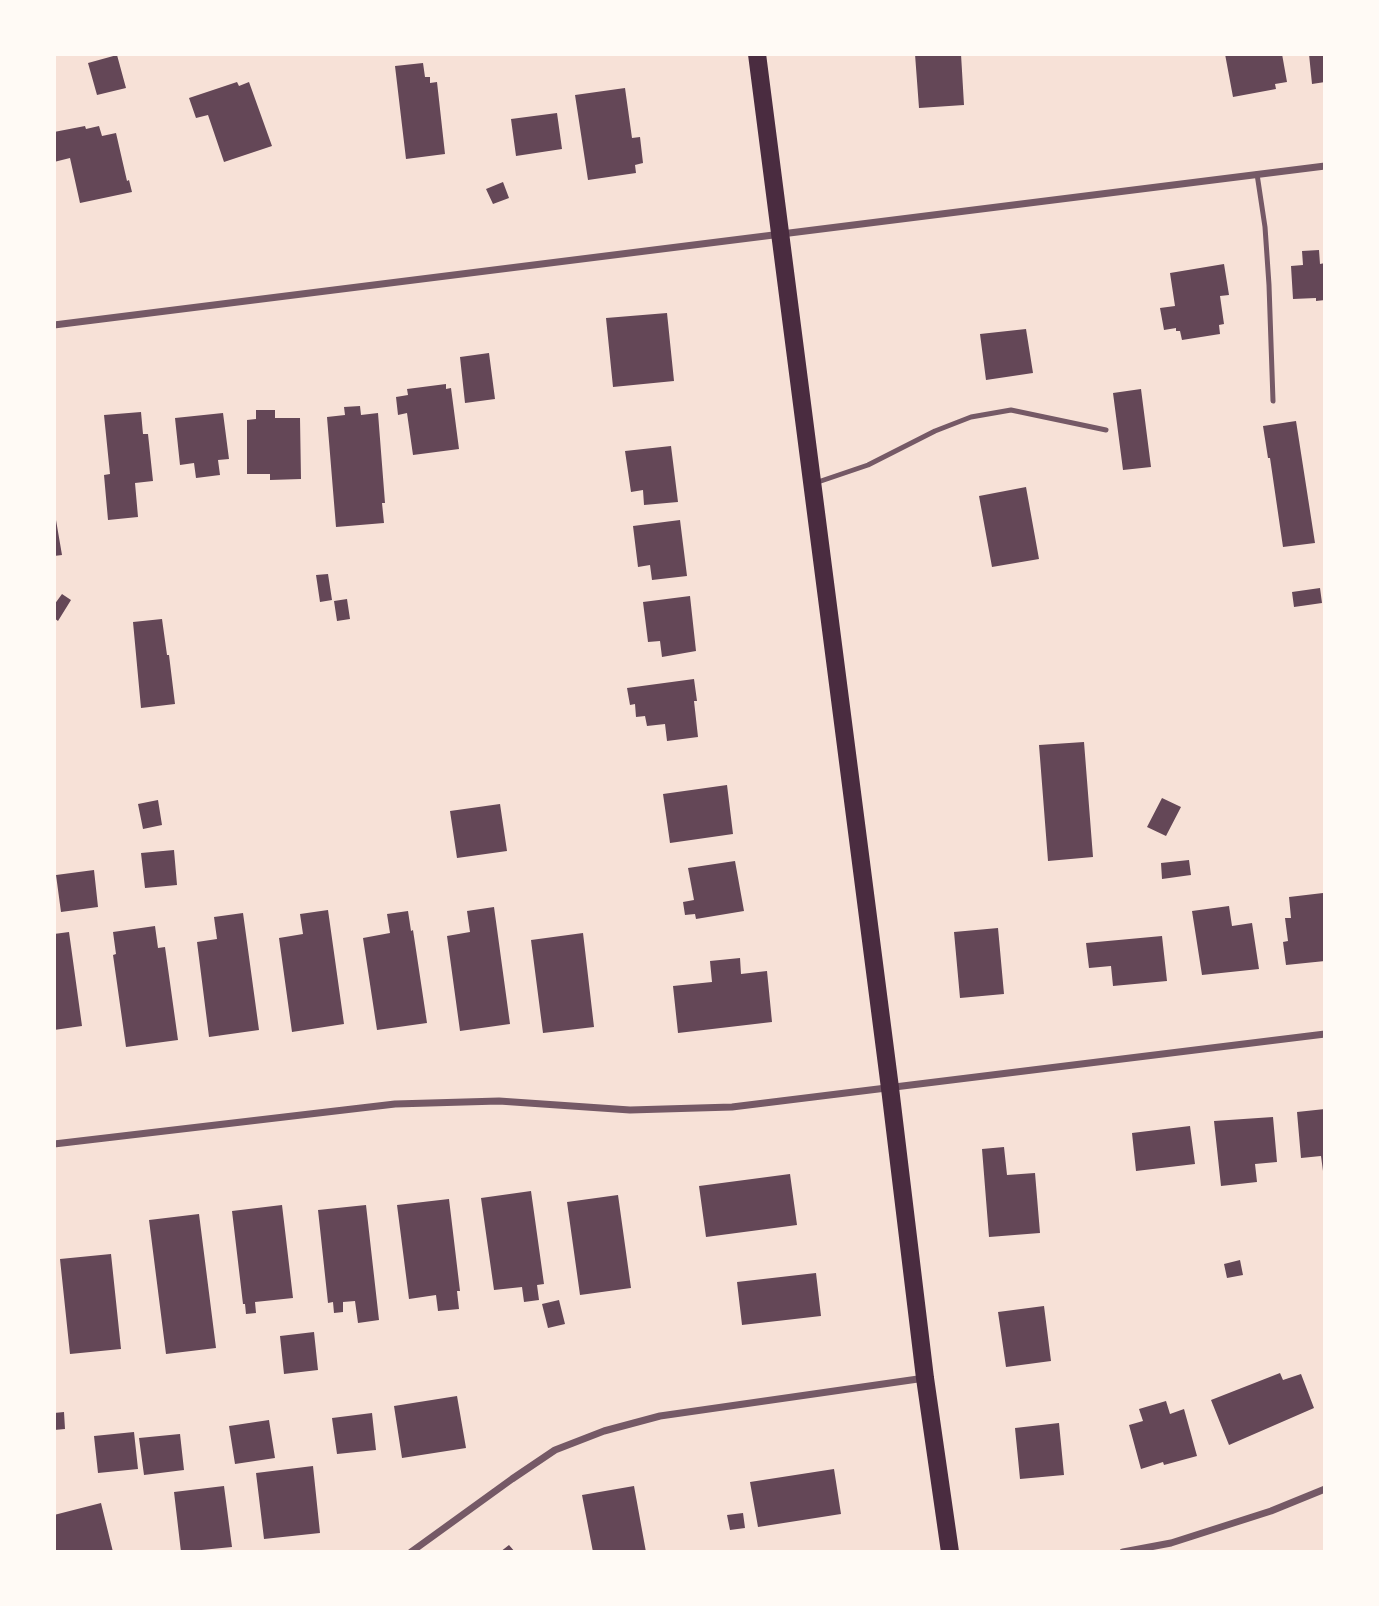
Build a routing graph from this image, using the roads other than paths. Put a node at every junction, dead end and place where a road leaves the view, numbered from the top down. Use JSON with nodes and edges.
{"nodes":[{"id":1,"x":757,"y":54,"type":"edge"},
{"id":2,"x":1325,"y":166,"type":"edge"},
{"id":3,"x":1258,"y":174,"type":"junction"},
{"id":4,"x":780,"y":233,"type":"junction"},
{"id":5,"x":54,"y":324,"type":"edge"},
{"id":6,"x":1273,"y":401,"type":"dead end"},
{"id":7,"x":1105,"y":429,"type":"dead end"},
{"id":8,"x":812,"y":484,"type":"junction"},
{"id":9,"x":1325,"y":1034,"type":"edge"},
{"id":10,"x":890,"y":1088,"type":"junction"},
{"id":11,"x":54,"y":1144,"type":"edge"},
{"id":12,"x":925,"y":1378,"type":"junction"},
{"id":13,"x":1325,"y":1489,"type":"edge"},
{"id":14,"x":411,"y":1552,"type":"edge"},
{"id":15,"x":950,"y":1552,"type":"edge"},
{"id":16,"x":1123,"y":1552,"type":"edge"}],
"edges":[{"from":1,"to":4,"type":"main road"},
{"from":2,"to":3,"type":"street"},
{"from":3,"to":4,"type":"street"},
{"from":3,"to":6,"type":"lane"},
{"from":4,"to":5,"type":"street"},
{"from":4,"to":8,"type":"main road"},
{"from":7,"to":8,"type":"lane"},
{"from":8,"to":10,"type":"main road"},
{"from":9,"to":10,"type":"street"},
{"from":10,"to":11,"type":"street"},
{"from":10,"to":12,"type":"main road"},
{"from":12,"to":14,"type":"street"},
{"from":12,"to":15,"type":"main road"},
{"from":13,"to":16,"type":"street"}]}
